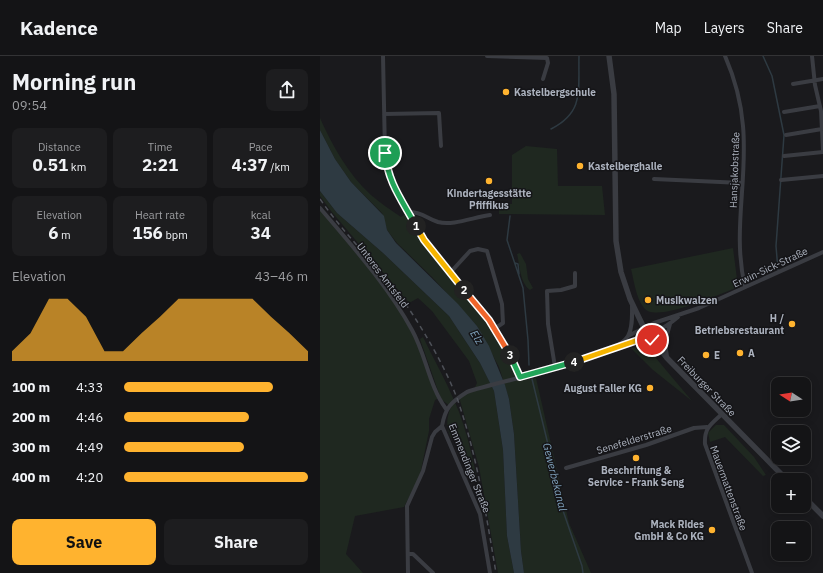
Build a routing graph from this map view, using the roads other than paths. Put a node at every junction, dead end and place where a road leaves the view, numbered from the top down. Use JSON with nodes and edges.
{"nodes":[{"id":1,"x":383,"y":56,"type":"edge"},
{"id":2,"x":487,"y":56,"type":"edge"},
{"id":3,"x":610,"y":56,"type":"edge"},
{"id":4,"x":725,"y":56,"type":"edge"},
{"id":5,"x":812,"y":56,"type":"edge"},
{"id":6,"x":543,"y":79,"type":"dead end"},
{"id":7,"x":823,"y":79,"type":"edge"},
{"id":8,"x":814,"y":81,"type":"junction"},
{"id":9,"x":793,"y":84,"type":"dead end"},
{"id":10,"x":820,"y":106,"type":"junction"},
{"id":11,"x":784,"y":112,"type":"dead end"},
{"id":12,"x":384,"y":114,"type":"junction"},
{"id":13,"x":822,"y":129,"type":"edge"},
{"id":14,"x":822,"y":134,"type":"edge"},
{"id":15,"x":786,"y":135,"type":"dead end"},
{"id":16,"x":441,"y":146,"type":"dead end"},
{"id":17,"x":823,"y":151,"type":"edge"},
{"id":18,"x":784,"y":156,"type":"dead end"},
{"id":19,"x":823,"y":176,"type":"edge"},
{"id":20,"x":654,"y":179,"type":"dead end"},
{"id":21,"x":781,"y":180,"type":"dead end"},
{"id":22,"x":742,"y":183,"type":"junction"},
{"id":23,"x":320,"y":208,"type":"edge"},
{"id":24,"x":409,"y":212,"type":"junction"},
{"id":25,"x":490,"y":215,"type":"dead end"},
{"id":26,"x":823,"y":252,"type":"edge"},
{"id":27,"x":575,"y":273,"type":"dead end"},
{"id":28,"x":450,"y":274,"type":"junction"},
{"id":29,"x":745,"y":287,"type":"junction"},
{"id":30,"x":632,"y":304,"type":"junction"},
{"id":31,"x":680,"y":316,"type":"junction"},
{"id":32,"x":670,"y":324,"type":"junction"},
{"id":33,"x":644,"y":328,"type":"junction"},
{"id":34,"x":494,"y":329,"type":"junction"},
{"id":35,"x":649,"y":335,"type":"junction"},
{"id":36,"x":628,"y":336,"type":"junction"},
{"id":37,"x":617,"y":346,"type":"junction"},
{"id":38,"x":667,"y":358,"type":"junction"},
{"id":39,"x":555,"y":367,"type":"junction"},
{"id":40,"x":520,"y":377,"type":"junction"},
{"id":41,"x":446,"y":408,"type":"junction"},
{"id":42,"x":722,"y":414,"type":"junction"},
{"id":43,"x":442,"y":426,"type":"junction"},
{"id":44,"x":707,"y":427,"type":"junction"},
{"id":45,"x":566,"y":468,"type":"dead end"},
{"id":46,"x":780,"y":473,"type":"edge"},
{"id":47,"x":811,"y":504,"type":"edge"},
{"id":48,"x":823,"y":516,"type":"edge"},
{"id":49,"x":409,"y":554,"type":"junction"},
{"id":50,"x":408,"y":573,"type":"edge"},
{"id":51,"x":433,"y":573,"type":"edge"},
{"id":52,"x":490,"y":573,"type":"edge"},
{"id":53,"x":752,"y":573,"type":"edge"}],
"edges":[{"from":1,"to":12,"type":"street"},
{"from":2,"to":6,"type":"street"},
{"from":3,"to":30,"type":"street","name":"Freiburger Straße"},
{"from":4,"to":22,"type":"street","name":"Hansjakobstraße"},
{"from":5,"to":8,"type":"street"},
{"from":7,"to":8,"type":"street"},
{"from":8,"to":9,"type":"street"},
{"from":8,"to":10,"type":"street"},
{"from":10,"to":11,"type":"street"},
{"from":10,"to":13,"type":"street"},
{"from":12,"to":16,"type":"street"},
{"from":12,"to":24,"type":"street"},
{"from":13,"to":14,"type":"street"},
{"from":13,"to":15,"type":"street"},
{"from":14,"to":17,"type":"street"},
{"from":17,"to":18,"type":"street"},
{"from":19,"to":21,"type":"street"},
{"from":20,"to":22,"type":"street"},
{"from":22,"to":29,"type":"street","name":"Hansjakobstraße"},
{"from":23,"to":41,"type":"street","name":"Unteres Amtsfeld"},
{"from":24,"to":25,"type":"street"},
{"from":24,"to":28,"type":"street"},
{"from":26,"to":29,"type":"street","name":"Erwin-Sick-Straße"},
{"from":27,"to":39,"type":"street"},
{"from":28,"to":34,"type":"street"},
{"from":28,"to":34,"type":"street"},
{"from":29,"to":31,"type":"street","name":"Erwin-Sick-Straße"},
{"from":30,"to":33,"type":"street","name":"Freiburger Straße"},
{"from":30,"to":36,"type":"street"},
{"from":31,"to":32,"type":"street","name":"Erwin-Sick-Straße"},
{"from":31,"to":33,"type":"street","name":"Erwin-Sick-Straße"},
{"from":32,"to":35,"type":"street","name":"Erwin-Sick-Straße"},
{"from":32,"to":38,"type":"street"},
{"from":33,"to":35,"type":"street","name":"Freiburger Straße"},
{"from":33,"to":36,"type":"street"},
{"from":34,"to":40,"type":"street"},
{"from":35,"to":37,"type":"street"},
{"from":35,"to":38,"type":"street","name":"Freiburger Straße"},
{"from":36,"to":37,"type":"street"},
{"from":37,"to":39,"type":"street"},
{"from":38,"to":42,"type":"street","name":"Freiburger Straße"},
{"from":39,"to":40,"type":"street"},
{"from":40,"to":41,"type":"street"},
{"from":41,"to":43,"type":"street","name":"Emmendinger Straße"},
{"from":42,"to":44,"type":"street"},
{"from":42,"to":46,"type":"street","name":"Freiburger Straße"},
{"from":43,"to":49,"type":"street"},
{"from":43,"to":52,"type":"street","name":"Emmendinger Straße"},
{"from":44,"to":45,"type":"street","name":"Senefelderstraße"},
{"from":44,"to":53,"type":"street","name":"Mauermattenstraße"},
{"from":47,"to":48,"type":"street"},
{"from":49,"to":50,"type":"street"},
{"from":49,"to":51,"type":"street"}]}
